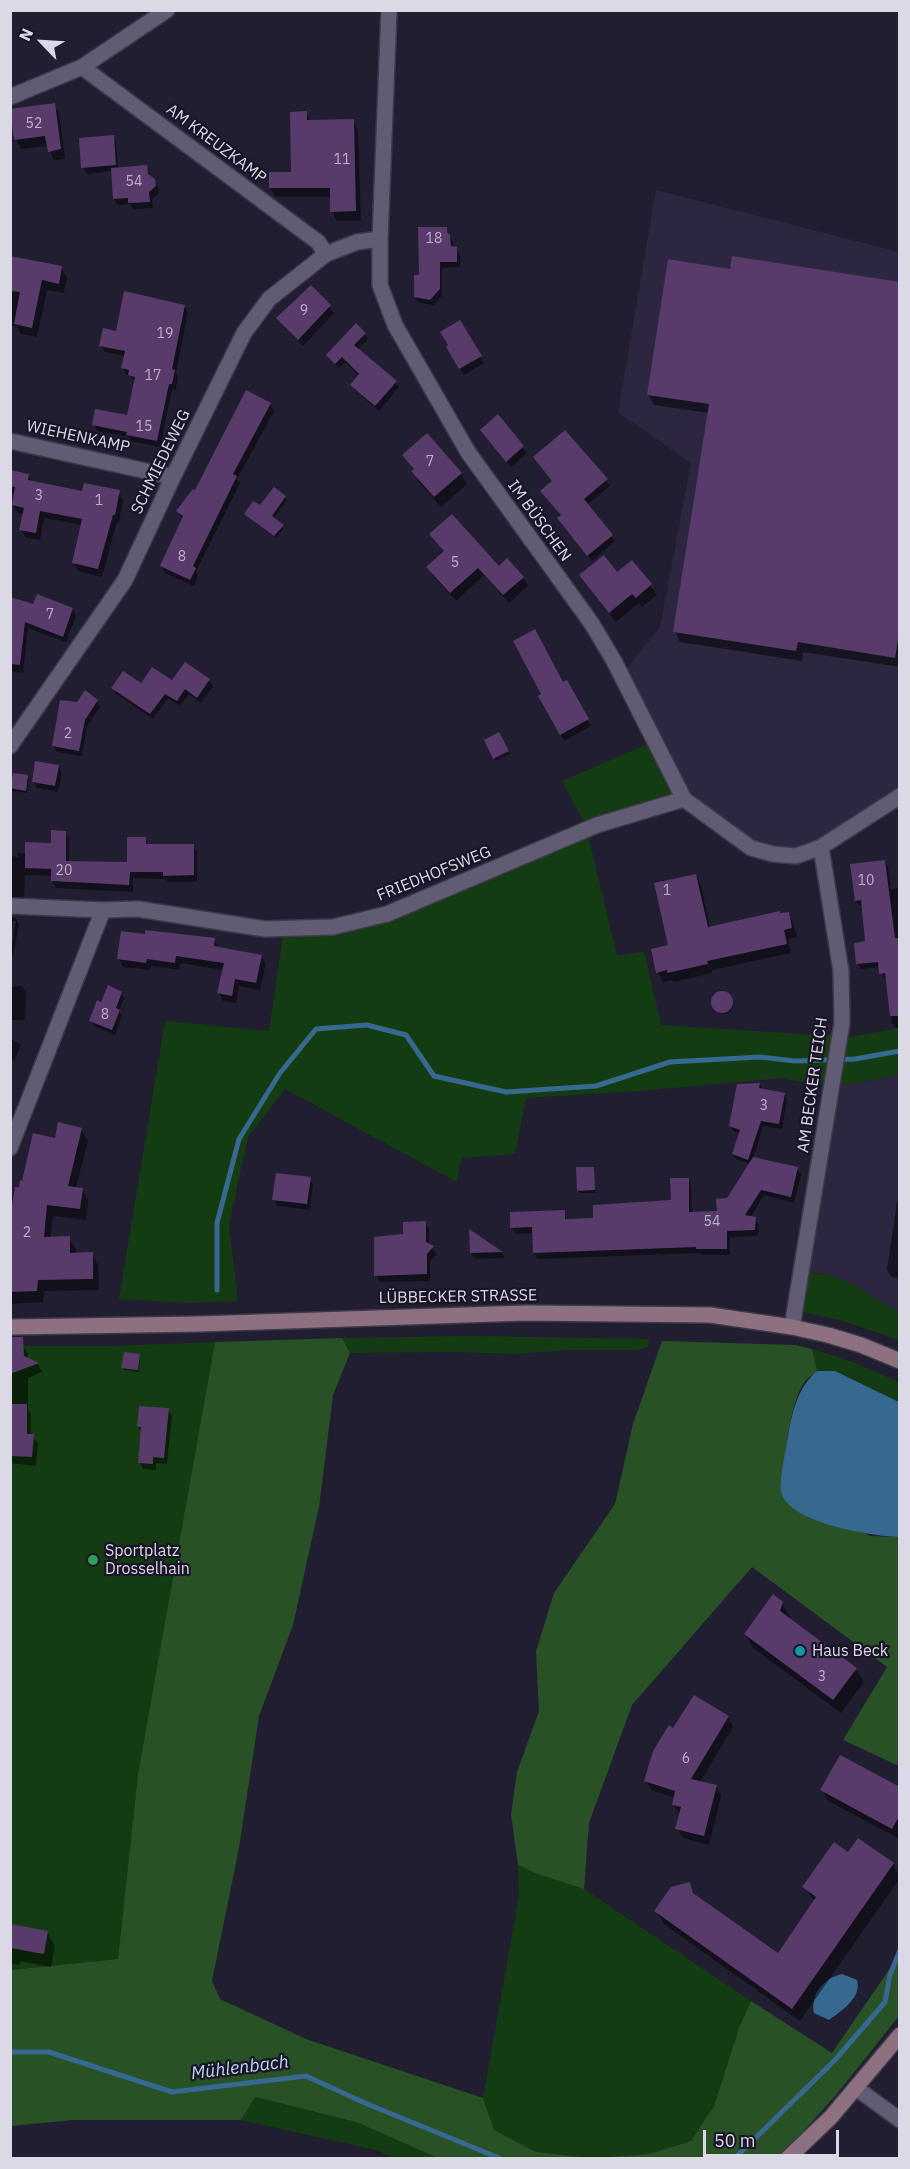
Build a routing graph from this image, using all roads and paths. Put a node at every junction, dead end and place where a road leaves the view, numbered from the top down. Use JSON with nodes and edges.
{"nodes":[{"id":1,"x":168,"y":10,"type":"edge"},
{"id":2,"x":389,"y":10,"type":"edge"},
{"id":3,"x":82,"y":66,"type":"junction"},
{"id":4,"x":10,"y":97,"type":"edge"},
{"id":5,"x":380,"y":239,"type":"junction"},
{"id":6,"x":326,"y":254,"type":"junction"},
{"id":7,"x":10,"y":441,"type":"edge"},
{"id":8,"x":173,"y":477,"type":"junction"},
{"id":9,"x":10,"y":746,"type":"edge"},
{"id":10,"x":900,"y":796,"type":"edge"},
{"id":11,"x":684,"y":799,"type":"junction"},
{"id":12,"x":821,"y":847,"type":"junction"},
{"id":13,"x":10,"y":906,"type":"edge"},
{"id":14,"x":103,"y":910,"type":"junction"},
{"id":15,"x":10,"y":1148,"type":"edge"},
{"id":16,"x":10,"y":1327,"type":"edge"},
{"id":17,"x":792,"y":1327,"type":"junction"},
{"id":18,"x":900,"y":1361,"type":"edge"},
{"id":19,"x":900,"y":2035,"type":"edge"},
{"id":20,"x":856,"y":2088,"type":"junction"},
{"id":21,"x":900,"y":2120,"type":"edge"},
{"id":22,"x":788,"y":2158,"type":"edge"}],
"edges":[{"from":1,"to":3,"type":"street"},
{"from":2,"to":5,"type":"street","name":"IM BÜSCHEN"},
{"from":3,"to":4,"type":"street"},
{"from":3,"to":6,"type":"street","name":"AM KREUZKAMP"},
{"from":5,"to":6,"type":"street","name":"SCHMIEDEWEG"},
{"from":5,"to":11,"type":"street","name":"IM BÜSCHEN"},
{"from":6,"to":8,"type":"street","name":"SCHMIEDEWEG"},
{"from":7,"to":8,"type":"street","name":"WIEHENKAMP"},
{"from":8,"to":9,"type":"street","name":"SCHMIEDEWEG"},
{"from":10,"to":12,"type":"street","name":"IM BÜSCHEN"},
{"from":11,"to":12,"type":"street","name":"IM BÜSCHEN"},
{"from":11,"to":14,"type":"street","name":"FRIEDHOFSWEG"},
{"from":12,"to":17,"type":"street","name":"AM BECKER TEICH"},
{"from":13,"to":14,"type":"street","name":"FRIEDHOFSWEG"},
{"from":14,"to":15,"type":"street"},
{"from":16,"to":17,"type":"main road","name":"LÜBBECKER STRASSE"},
{"from":17,"to":18,"type":"main road","name":"LÜBBECKER STRASSE"},
{"from":19,"to":20,"type":"main road"},
{"from":20,"to":21,"type":"street"},
{"from":20,"to":22,"type":"main road"}]}
